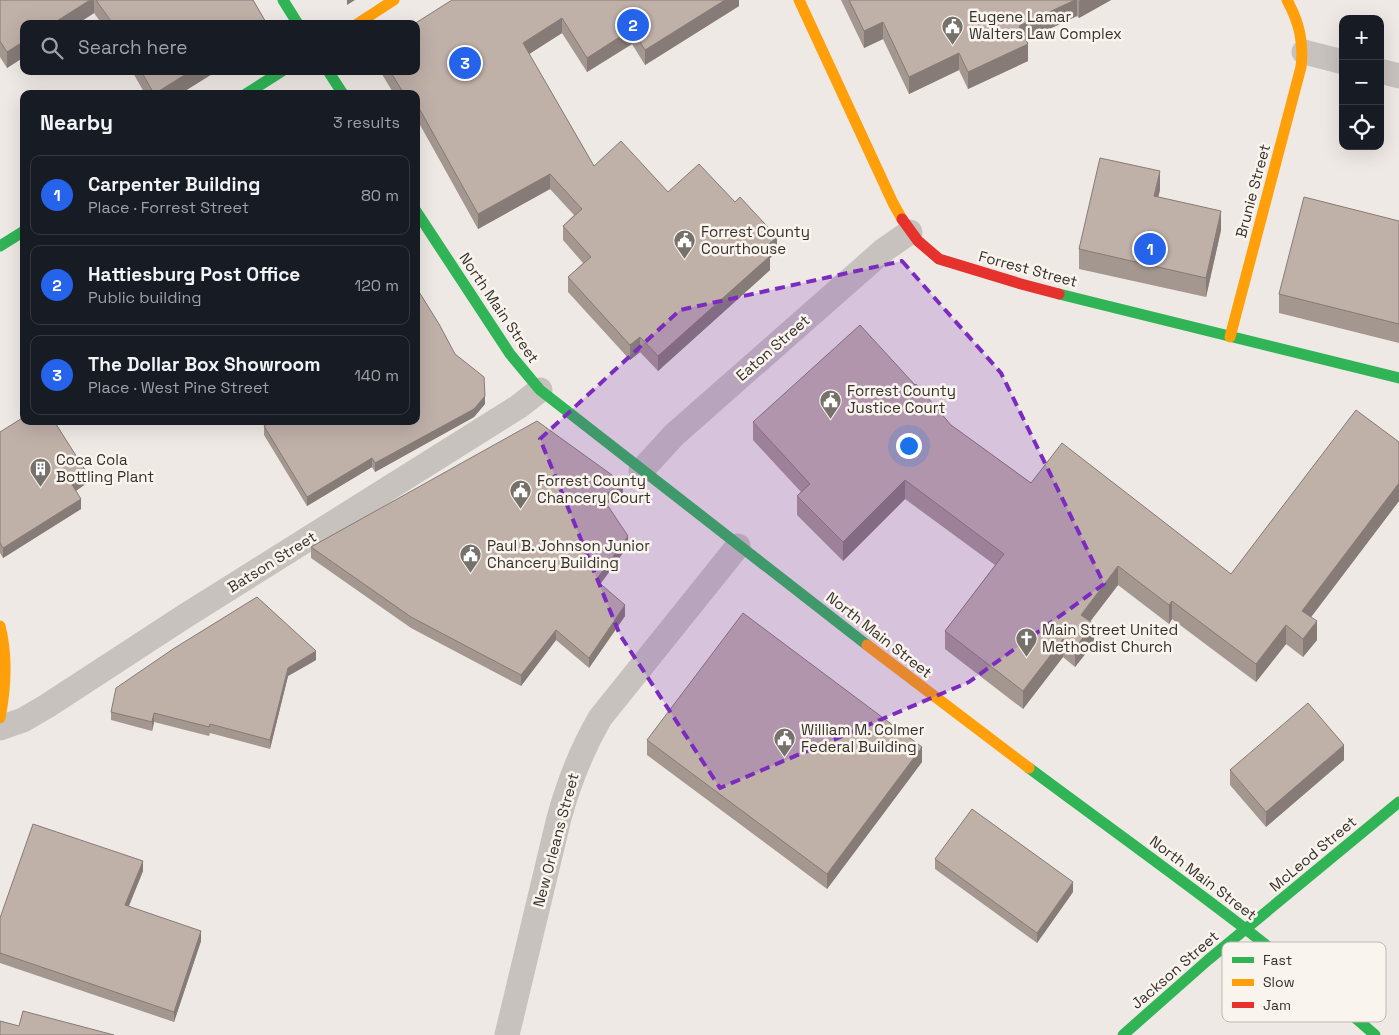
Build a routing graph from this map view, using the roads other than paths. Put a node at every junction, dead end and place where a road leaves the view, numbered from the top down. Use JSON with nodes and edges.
{"nodes":[{"id":1,"x":283,"y":0,"type":"edge"},
{"id":2,"x":394,"y":0,"type":"edge"},
{"id":3,"x":799,"y":0,"type":"edge"},
{"id":4,"x":1287,"y":0,"type":"edge"},
{"id":5,"x":296,"y":20,"type":"edge"},
{"id":6,"x":364,"y":20,"type":"edge"},
{"id":7,"x":1304,"y":52,"type":"junction"},
{"id":8,"x":1339,"y":61,"type":"edge"},
{"id":9,"x":1384,"y":72,"type":"edge"},
{"id":10,"x":276,"y":75,"type":"edge"},
{"id":11,"x":331,"y":75,"type":"edge"},
{"id":12,"x":1399,"y":76,"type":"edge"},
{"id":13,"x":252,"y":90,"type":"edge"},
{"id":14,"x":340,"y":90,"type":"edge"},
{"id":15,"x":420,"y":217,"type":"edge"},
{"id":16,"x":910,"y":232,"type":"junction"},
{"id":17,"x":20,"y":234,"type":"edge"},
{"id":18,"x":0,"y":246,"type":"edge"},
{"id":19,"x":1230,"y":337,"type":"junction"},
{"id":20,"x":1399,"y":378,"type":"edge"},
{"id":21,"x":540,"y":390,"type":"junction"},
{"id":22,"x":641,"y":471,"type":"junction"},
{"id":23,"x":738,"y":546,"type":"junction"},
{"id":24,"x":0,"y":626,"type":"edge"},
{"id":25,"x":0,"y":718,"type":"edge"},
{"id":26,"x":0,"y":728,"type":"edge"},
{"id":27,"x":1399,"y":802,"type":"edge"},
{"id":28,"x":1247,"y":929,"type":"junction"},
{"id":29,"x":1231,"y":942,"type":"edge"},
{"id":30,"x":1263,"y":942,"type":"edge"},
{"id":31,"x":1222,"y":949,"type":"edge"},
{"id":32,"x":1360,"y":1022,"type":"edge"},
{"id":33,"x":507,"y":1035,"type":"edge"},
{"id":34,"x":1123,"y":1035,"type":"edge"},
{"id":35,"x":1375,"y":1035,"type":"edge"}],
"edges":[{"from":1,"to":5,"type":"main road"},
{"from":2,"to":6,"type":"main road"},
{"from":3,"to":16,"type":"main road","name":"Forrest Street"},
{"from":4,"to":7,"type":"main road"},
{"from":7,"to":8,"type":"street"},
{"from":7,"to":19,"type":"main road","name":"Brunie Street"},
{"from":9,"to":12,"type":"street"},
{"from":10,"to":13,"type":"main road"},
{"from":11,"to":14,"type":"main road"},
{"from":15,"to":21,"type":"main road","name":"North Main Street"},
{"from":16,"to":19,"type":"main road","name":"Forrest Street"},
{"from":16,"to":22,"type":"street","name":"Eaton Street"},
{"from":17,"to":18,"type":"main road"},
{"from":19,"to":20,"type":"main road","name":"Forrest Street"},
{"from":21,"to":22,"type":"main road","name":"North Main Street"},
{"from":21,"to":26,"type":"street","name":"Batson Street"},
{"from":22,"to":23,"type":"main road","name":"North Main Street"},
{"from":23,"to":28,"type":"main road","name":"North Main Street"},
{"from":23,"to":33,"type":"street","name":"New Orleans Street"},
{"from":24,"to":25,"type":"main road"},
{"from":27,"to":28,"type":"main road","name":"McLeod Street"},
{"from":28,"to":29,"type":"main road","name":"Jackson Street"},
{"from":28,"to":30,"type":"main road","name":"North Main Street"},
{"from":31,"to":34,"type":"main road","name":"Jackson Street"},
{"from":32,"to":35,"type":"main road","name":"North Main Street"}]}
